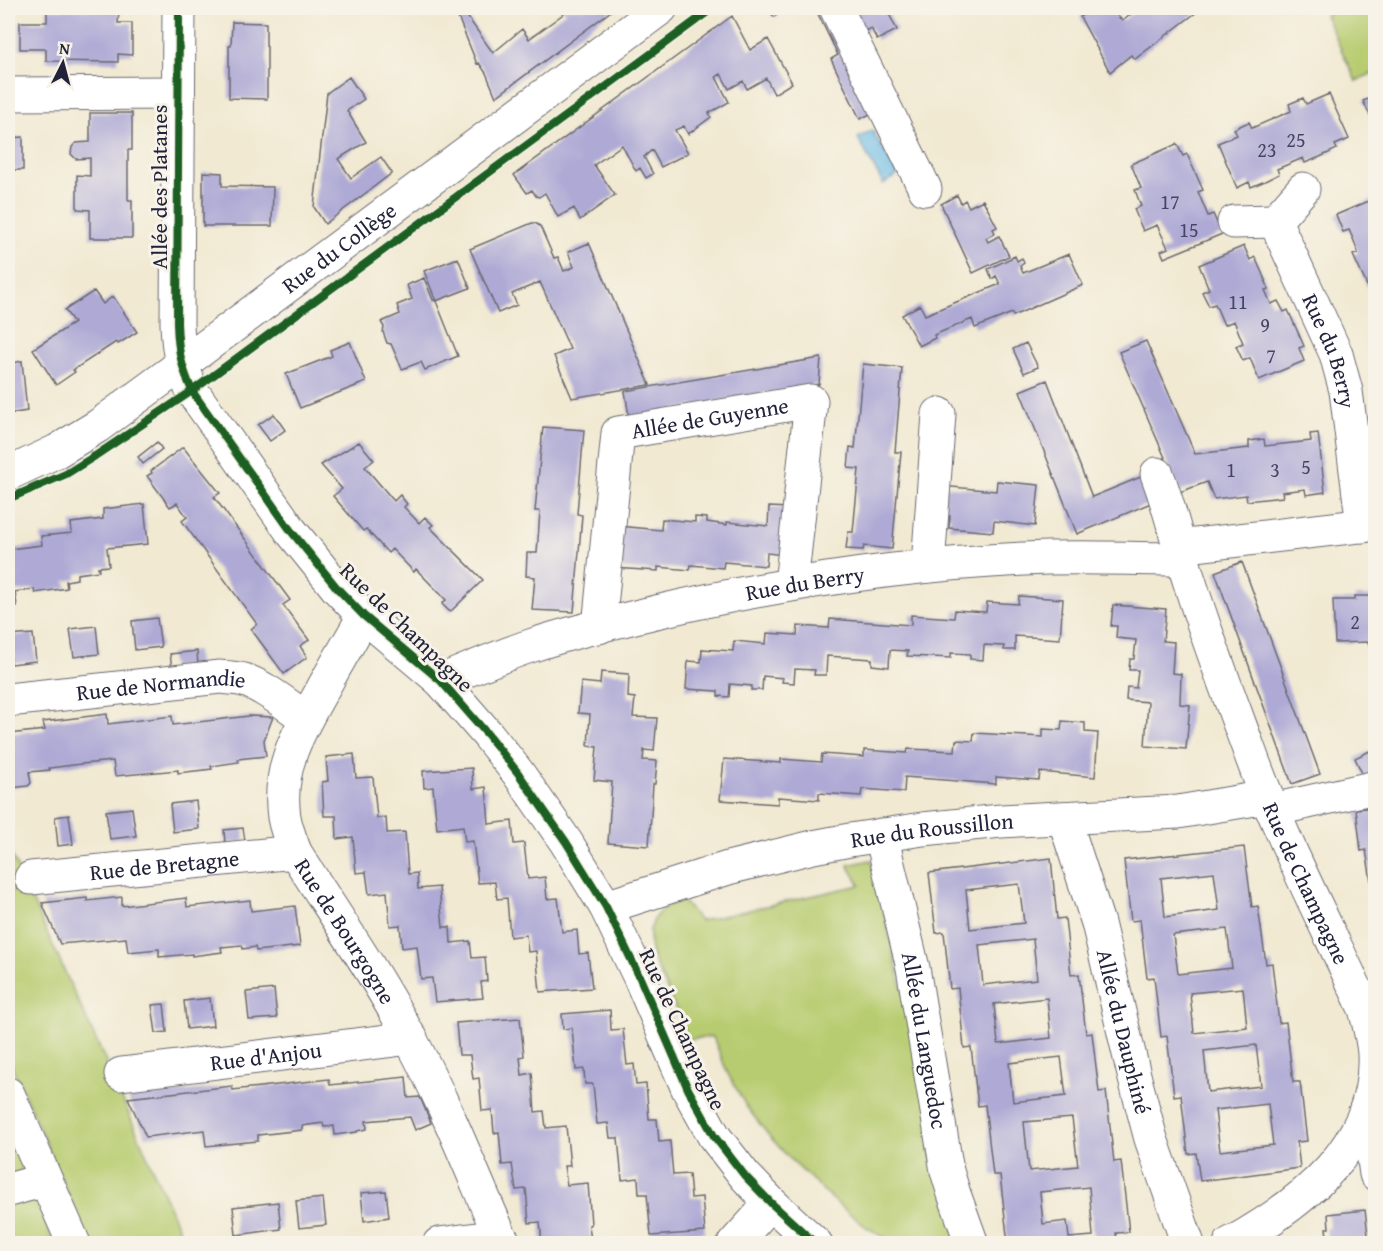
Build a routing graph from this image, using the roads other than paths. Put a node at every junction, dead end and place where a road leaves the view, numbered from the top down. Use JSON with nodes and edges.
{"nodes":[{"id":1,"x":179,"y":8,"type":"edge"},
{"id":2,"x":661,"y":8,"type":"edge"},
{"id":3,"x":836,"y":8,"type":"edge"},
{"id":4,"x":178,"y":93,"type":"junction"},
{"id":5,"x":8,"y":94,"type":"edge"},
{"id":6,"x":925,"y":189,"type":"dead end"},
{"id":7,"x":1303,"y":189,"type":"dead end"},
{"id":8,"x":1275,"y":221,"type":"junction"},
{"id":9,"x":1234,"y":222,"type":"dead end"},
{"id":10,"x":181,"y":365,"type":"junction"},
{"id":11,"x":939,"y":414,"type":"dead end"},
{"id":12,"x":8,"y":474,"type":"edge"},
{"id":13,"x":1157,"y":474,"type":"dead end"},
{"id":14,"x":1369,"y":525,"type":"edge"},
{"id":15,"x":1180,"y":553,"type":"junction"},
{"id":16,"x":928,"y":566,"type":"junction"},
{"id":17,"x":791,"y":585,"type":"junction"},
{"id":18,"x":364,"y":616,"type":"junction"},
{"id":19,"x":599,"y":627,"type":"junction"},
{"id":20,"x":441,"y":681,"type":"junction"},
{"id":21,"x":8,"y":700,"type":"edge"},
{"id":22,"x":306,"y":718,"type":"junction"},
{"id":23,"x":1376,"y":787,"type":"edge"},
{"id":24,"x":1270,"y":803,"type":"junction"},
{"id":25,"x":1064,"y":818,"type":"junction"},
{"id":26,"x":881,"y":835,"type":"junction"},
{"id":27,"x":295,"y":852,"type":"junction"},
{"id":28,"x":31,"y":878,"type":"dead end"},
{"id":29,"x":606,"y":908,"type":"junction"},
{"id":30,"x":411,"y":1038,"type":"junction"},
{"id":31,"x":121,"y":1074,"type":"dead end"},
{"id":32,"x":8,"y":1094,"type":"edge"},
{"id":33,"x":1367,"y":1110,"type":"junction"},
{"id":34,"x":1376,"y":1174,"type":"edge"},
{"id":35,"x":45,"y":1180,"type":"junction"},
{"id":36,"x":8,"y":1190,"type":"edge"},
{"id":37,"x":771,"y":1203,"type":"junction"},
{"id":38,"x":503,"y":1240,"type":"edge"},
{"id":39,"x":1236,"y":1242,"type":"edge"},
{"id":40,"x":74,"y":1244,"type":"edge"},
{"id":41,"x":439,"y":1244,"type":"edge"},
{"id":42,"x":734,"y":1244,"type":"edge"},
{"id":43,"x":816,"y":1244,"type":"edge"},
{"id":44,"x":972,"y":1244,"type":"edge"},
{"id":45,"x":1188,"y":1244,"type":"edge"}],
"edges":[{"from":1,"to":4,"type":"street","name":"Allée des Platanes"},
{"from":2,"to":10,"type":"street","name":"Rue du Collège"},
{"from":3,"to":6,"type":"street"},
{"from":4,"to":5,"type":"street"},
{"from":4,"to":10,"type":"street","name":"Allée des Platanes"},
{"from":7,"to":8,"type":"street"},
{"from":8,"to":9,"type":"street"},
{"from":8,"to":14,"type":"street","name":"Rue du Berry"},
{"from":10,"to":12,"type":"street","name":"Rue du Collège"},
{"from":10,"to":18,"type":"street","name":"Rue de Champagne"},
{"from":11,"to":16,"type":"street"},
{"from":13,"to":15,"type":"street","name":"Rue de Champagne"},
{"from":14,"to":15,"type":"street","name":"Rue du Berry"},
{"from":15,"to":16,"type":"street","name":"Rue du Berry"},
{"from":15,"to":24,"type":"street","name":"Rue de Champagne"},
{"from":16,"to":17,"type":"street","name":"Rue du Berry"},
{"from":17,"to":19,"type":"street","name":"Rue du Berry"},
{"from":17,"to":19,"type":"street","name":"Allée de Guyenne"},
{"from":18,"to":20,"type":"street","name":"Rue de Champagne"},
{"from":18,"to":22,"type":"street","name":"Rue de Bourgogne"},
{"from":19,"to":20,"type":"street","name":"Rue du Berry"},
{"from":20,"to":29,"type":"street","name":"Rue de Champagne"},
{"from":21,"to":22,"type":"street","name":"Rue de Normandie"},
{"from":22,"to":27,"type":"street","name":"Rue de Bourgogne"},
{"from":23,"to":24,"type":"street","name":"Rue du Roussillon"},
{"from":24,"to":25,"type":"street","name":"Rue du Roussillon"},
{"from":24,"to":33,"type":"street","name":"Rue de Champagne"},
{"from":25,"to":26,"type":"street","name":"Rue du Roussillon"},
{"from":25,"to":45,"type":"street","name":"Allée du Dauphiné"},
{"from":26,"to":29,"type":"street","name":"Rue du Roussillon"},
{"from":26,"to":44,"type":"street","name":"Allée du Languedoc"},
{"from":27,"to":28,"type":"street","name":"Rue de Bretagne"},
{"from":27,"to":30,"type":"street","name":"Rue de Bourgogne"},
{"from":29,"to":37,"type":"street","name":"Rue de Champagne"},
{"from":30,"to":31,"type":"street","name":"Rue d'Anjou"},
{"from":30,"to":38,"type":"street","name":"Rue de Bourgogne"},
{"from":32,"to":35,"type":"street"},
{"from":33,"to":34,"type":"street"},
{"from":33,"to":39,"type":"street","name":"Rue de Champagne"},
{"from":35,"to":36,"type":"street"},
{"from":35,"to":40,"type":"street"},
{"from":37,"to":42,"type":"street"},
{"from":37,"to":43,"type":"street","name":"Rue de Champagne"},
{"from":38,"to":41,"type":"street"}]}
